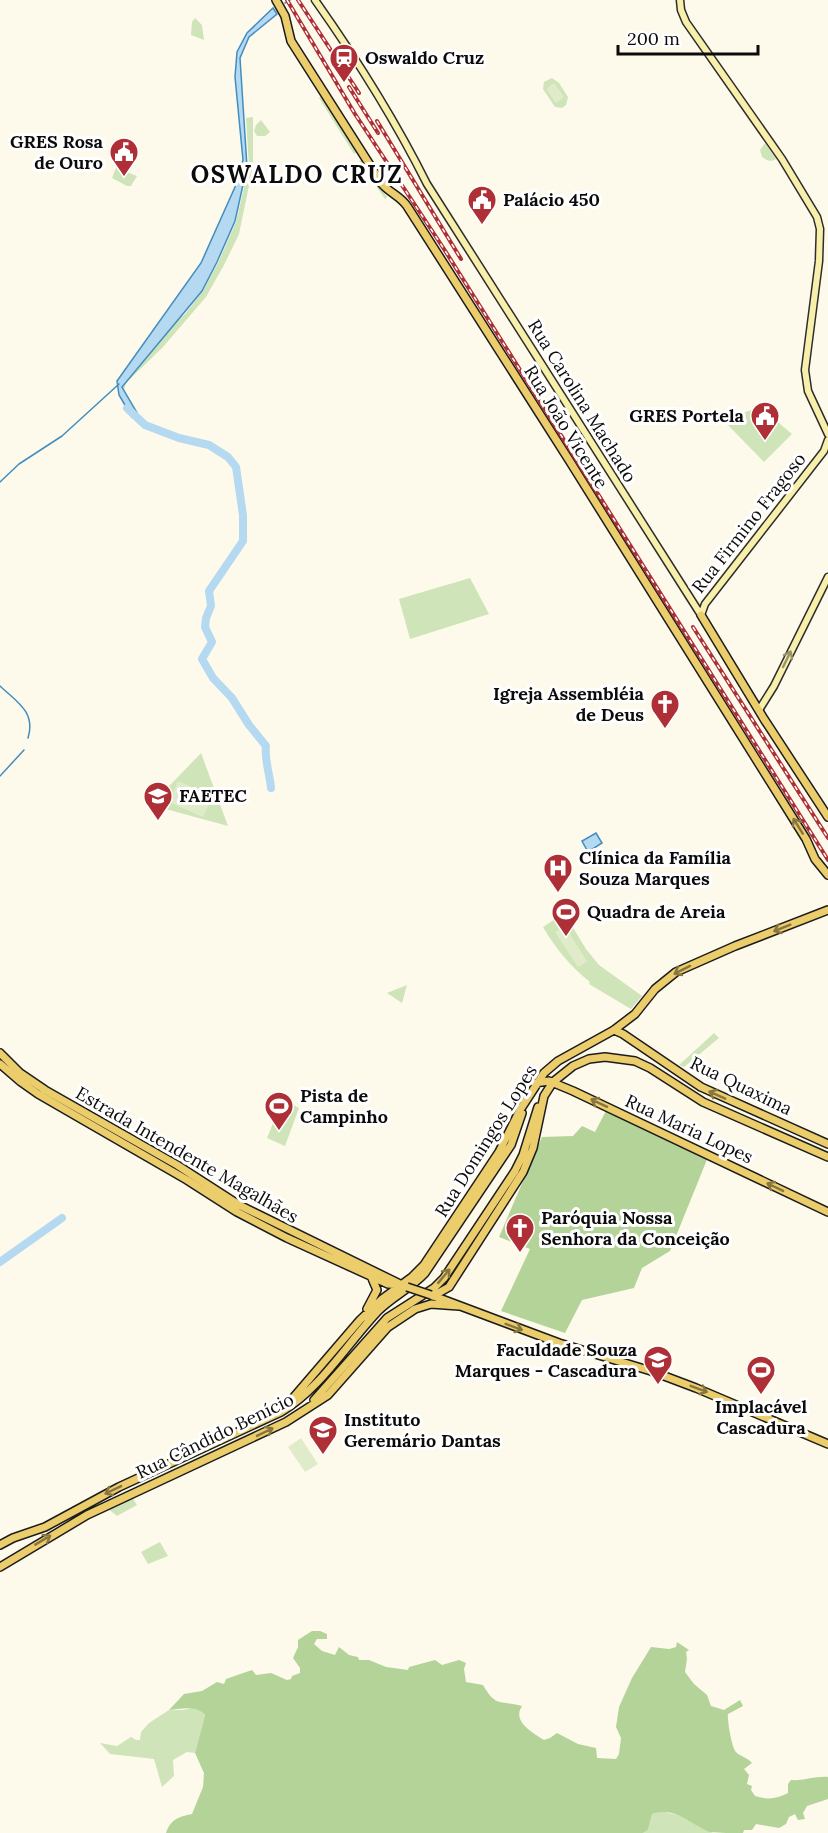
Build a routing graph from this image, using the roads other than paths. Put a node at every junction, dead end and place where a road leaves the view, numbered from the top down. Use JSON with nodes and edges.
{"nodes":[{"id":1,"x":276,"y":0,"type":"edge"},
{"id":2,"x":315,"y":0,"type":"edge"},
{"id":3,"x":680,"y":0,"type":"edge"},
{"id":4,"x":828,"y":434,"type":"edge"},
{"id":5,"x":828,"y":441,"type":"edge"},
{"id":6,"x":826,"y":451,"type":"edge"},
{"id":7,"x":828,"y":577,"type":"edge"},
{"id":8,"x":693,"y":604,"type":"junction"},
{"id":9,"x":705,"y":604,"type":"junction"},
{"id":10,"x":701,"y":615,"type":"junction"},
{"id":11,"x":759,"y":710,"type":"junction"},
{"id":12,"x":828,"y":817,"type":"edge"},
{"id":13,"x":828,"y":875,"type":"edge"},
{"id":14,"x":828,"y":910,"type":"edge"},
{"id":15,"x":614,"y":1030,"type":"junction"},
{"id":16,"x":0,"y":1053,"type":"edge"},
{"id":17,"x":610,"y":1058,"type":"joint"},
{"id":18,"x":0,"y":1064,"type":"edge"},
{"id":19,"x":553,"y":1082,"type":"junction"},
{"id":20,"x":535,"y":1083,"type":"junction"},
{"id":21,"x":544,"y":1096,"type":"junction"},
{"id":22,"x":523,"y":1105,"type":"junction"},
{"id":23,"x":828,"y":1144,"type":"edge"},
{"id":24,"x":828,"y":1157,"type":"edge"},
{"id":25,"x":828,"y":1212,"type":"edge"},
{"id":26,"x":371,"y":1276,"type":"junction"},
{"id":27,"x":404,"y":1286,"type":"junction"},
{"id":28,"x":432,"y":1296,"type":"junction"},
{"id":29,"x":459,"y":1306,"type":"junction"},
{"id":30,"x":360,"y":1320,"type":"junction"},
{"id":31,"x":306,"y":1408,"type":"junction"},
{"id":32,"x":281,"y":1412,"type":"junction"},
{"id":33,"x":828,"y":1444,"type":"edge"},
{"id":34,"x":0,"y":1545,"type":"edge"},
{"id":35,"x":0,"y":1567,"type":"edge"}],
"edges":[{"from":13,"to":1,"type":"main road","name":"Rua João Vicente","one_way":true},
{"from":2,"to":8,"type":"main road","name":"Rua Carolina Machado"},
{"from":3,"to":4,"type":"main road"},
{"from":5,"to":6,"type":"main road","name":"Rua Firmino Fragoso"},
{"from":6,"to":9,"type":"main road","name":"Rua Firmino Fragoso"},
{"from":11,"to":7,"type":"main road","one_way":true},
{"from":8,"to":9,"type":"main road"},
{"from":8,"to":10,"type":"main road","name":"Rua Carolina Machado"},
{"from":9,"to":10,"type":"main road","name":"Rua Firmino Fragoso"},
{"from":10,"to":11,"type":"main road","name":"Rua Carolina Machado"},
{"from":11,"to":12,"type":"main road","name":"Rua Carolina Machado"},
{"from":14,"to":15,"type":"main road","name":"Rua Domingos Lopes","one_way":true},
{"from":15,"to":20,"type":"main road","name":"Rua Domingos Lopes"},
{"from":23,"to":15,"type":"main road","name":"Rua Quaxima","one_way":true},
{"from":16,"to":27,"type":"main road","name":"Estrada Intendente Magalhães"},
{"from":17,"to":19,"type":"main road","name":"Rua Domingos Lopes"},
{"from":17,"to":24,"type":"main road","name":"Rua Quaxima"},
{"from":18,"to":26,"type":"main road","name":"Estrada Intendente Magalhães"},
{"from":19,"to":20,"type":"main road","name":"Rua Maria Lopes"},
{"from":19,"to":21,"type":"main road","name":"Rua Domingos Lopes"},
{"from":25,"to":19,"type":"main road","name":"Rua Maria Lopes","one_way":true},
{"from":20,"to":22,"type":"main road","name":"Rua Domingos Lopes"},
{"from":21,"to":28,"type":"main road","name":"Rua Domingos Lopes"},
{"from":31,"to":21,"type":"main road","one_way":true},
{"from":22,"to":27,"type":"main road","name":"Rua Domingos Lopes"},
{"from":22,"to":32,"type":"main road"},
{"from":26,"to":27,"type":"main road","name":"Estrada Intendente Magalhães"},
{"from":26,"to":30,"type":"main road"},
{"from":27,"to":28,"type":"main road","bridge":true},
{"from":27,"to":30,"type":"main road","name":"Rua Cândido Benício"},
{"from":28,"to":29,"type":"main road"},
{"from":29,"to":31,"type":"main road","name":"Rua Cândido Benício"},
{"from":29,"to":33,"type":"main road","one_way":true},
{"from":30,"to":32,"type":"main road","name":"Rua Cândido Benício"},
{"from":35,"to":31,"type":"main road","name":"Rua Cândido Benício","one_way":true},
{"from":32,"to":34,"type":"main road","name":"Rua Cândido Benício","one_way":true}]}
